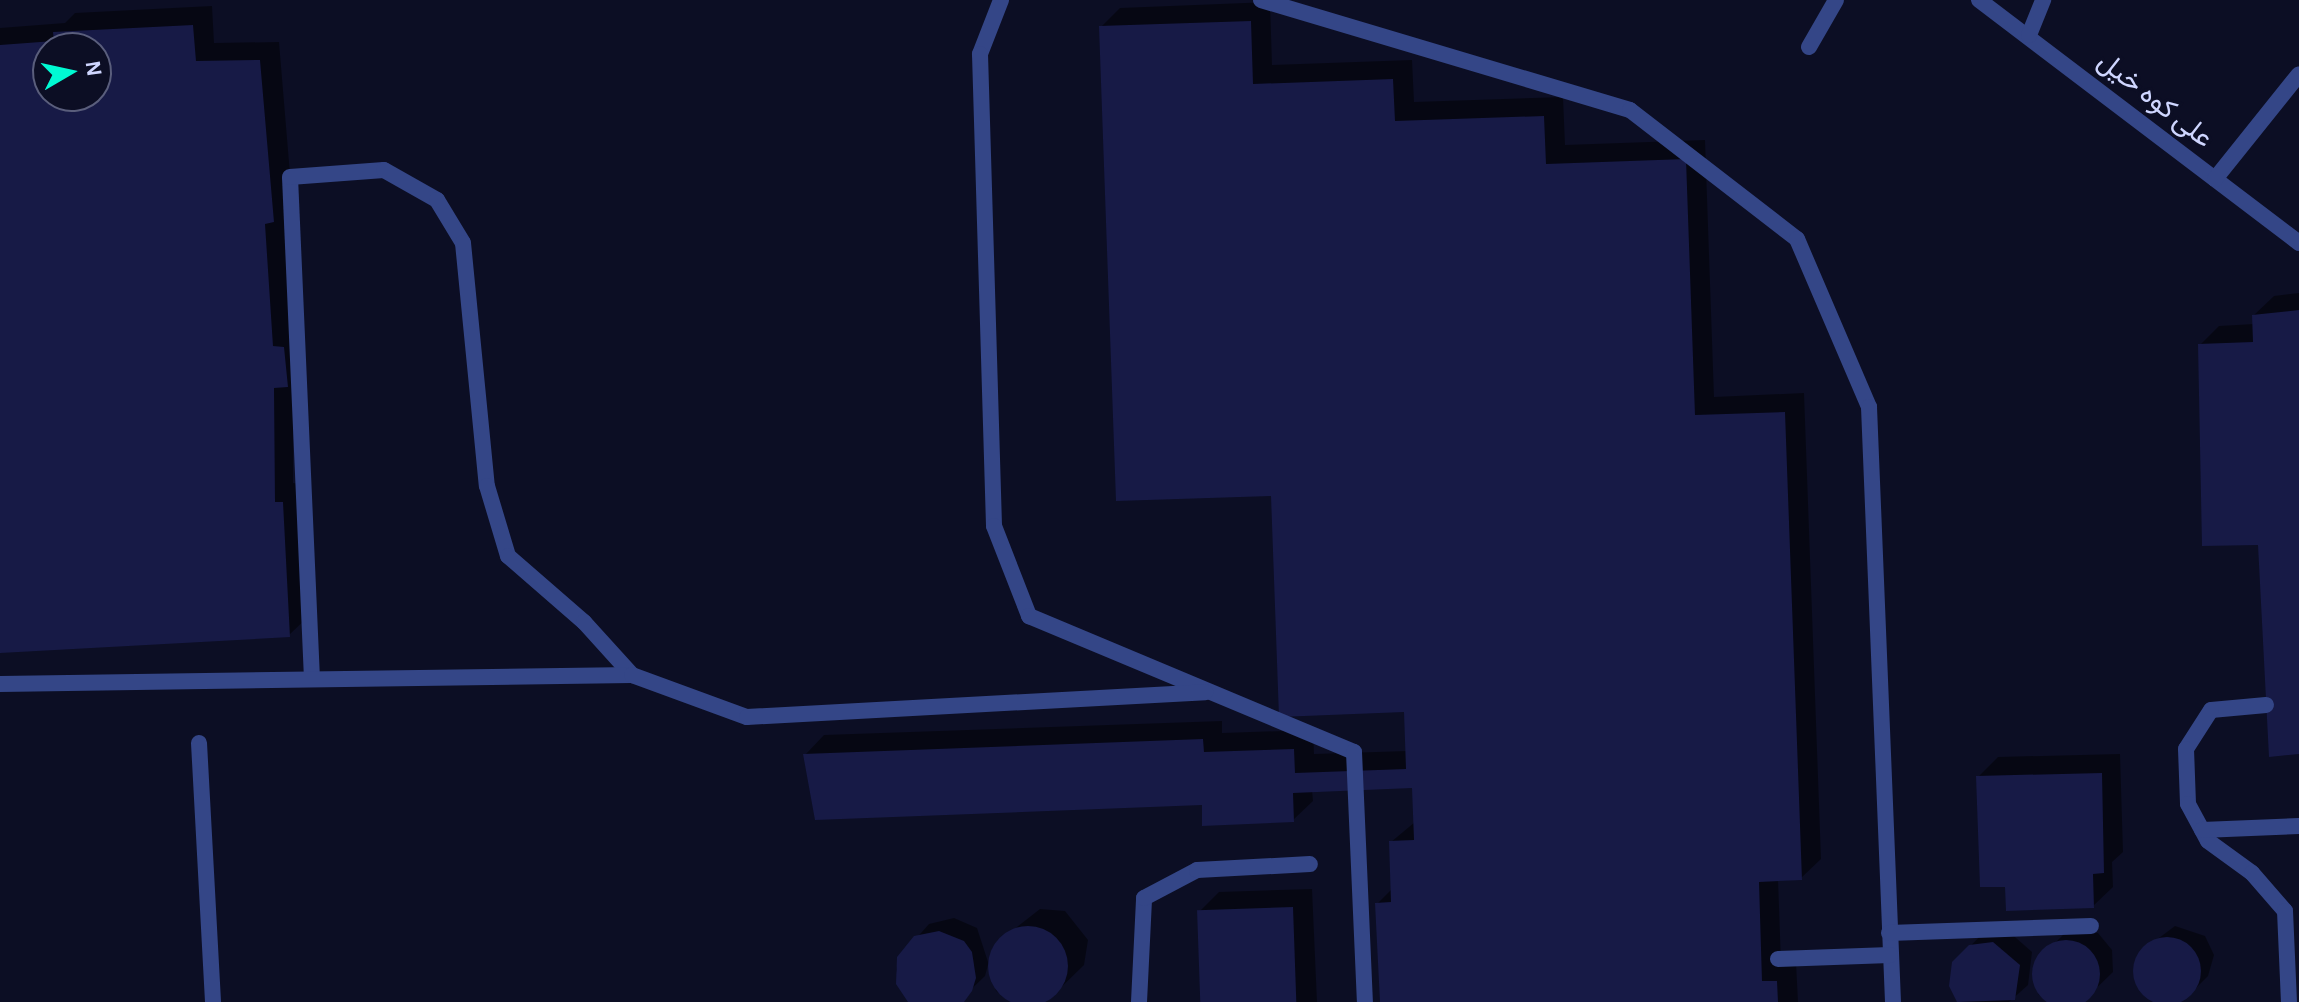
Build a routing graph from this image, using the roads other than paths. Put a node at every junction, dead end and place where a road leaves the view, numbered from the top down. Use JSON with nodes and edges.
{"nodes":[{"id":1,"x":1001,"y":0,"type":"edge"},
{"id":2,"x":1261,"y":0,"type":"edge"},
{"id":3,"x":1836,"y":0,"type":"edge"},
{"id":4,"x":1979,"y":0,"type":"edge"},
{"id":5,"x":2043,"y":0,"type":"edge"},
{"id":6,"x":2029,"y":35,"type":"junction"},
{"id":7,"x":1809,"y":47,"type":"dead end"},
{"id":8,"x":2299,"y":74,"type":"edge"},
{"id":9,"x":2215,"y":179,"type":"junction"},
{"id":10,"x":2299,"y":243,"type":"edge"},
{"id":11,"x":632,"y":675,"type":"junction"},
{"id":12,"x":312,"y":679,"type":"junction"},
{"id":13,"x":0,"y":684,"type":"edge"},
{"id":14,"x":1211,"y":692,"type":"junction"},
{"id":15,"x":2266,"y":705,"type":"dead end"},
{"id":16,"x":199,"y":743,"type":"dead end"},
{"id":17,"x":2299,"y":826,"type":"edge"},
{"id":18,"x":2202,"y":830,"type":"junction"},
{"id":19,"x":1310,"y":864,"type":"dead end"},
{"id":20,"x":2091,"y":926,"type":"dead end"},
{"id":21,"x":1889,"y":933,"type":"junction"},
{"id":22,"x":1890,"y":955,"type":"junction"},
{"id":23,"x":1778,"y":959,"type":"dead end"},
{"id":24,"x":213,"y":1002,"type":"edge"},
{"id":25,"x":1139,"y":1002,"type":"edge"},
{"id":26,"x":1365,"y":1002,"type":"edge"},
{"id":27,"x":1893,"y":1002,"type":"edge"},
{"id":28,"x":2289,"y":1002,"type":"edge"}],
"edges":[{"from":1,"to":14,"type":"street"},
{"from":2,"to":21,"type":"street"},
{"from":3,"to":7,"type":"street"},
{"from":4,"to":6,"type":"street","name":"علی کوه خیل"},
{"from":5,"to":6,"type":"street"},
{"from":6,"to":9,"type":"street","name":"علی کوه خیل"},
{"from":8,"to":9,"type":"street"},
{"from":9,"to":10,"type":"street","name":"علی کوه خیل"},
{"from":11,"to":12,"type":"street"},
{"from":11,"to":12,"type":"street"},
{"from":11,"to":14,"type":"street"},
{"from":12,"to":13,"type":"street"},
{"from":14,"to":26,"type":"street"},
{"from":15,"to":18,"type":"street"},
{"from":16,"to":24,"type":"street"},
{"from":17,"to":18,"type":"street"},
{"from":18,"to":28,"type":"street"},
{"from":19,"to":25,"type":"street"},
{"from":20,"to":21,"type":"street"},
{"from":21,"to":22,"type":"street"},
{"from":22,"to":23,"type":"street"},
{"from":22,"to":27,"type":"street"}]}
